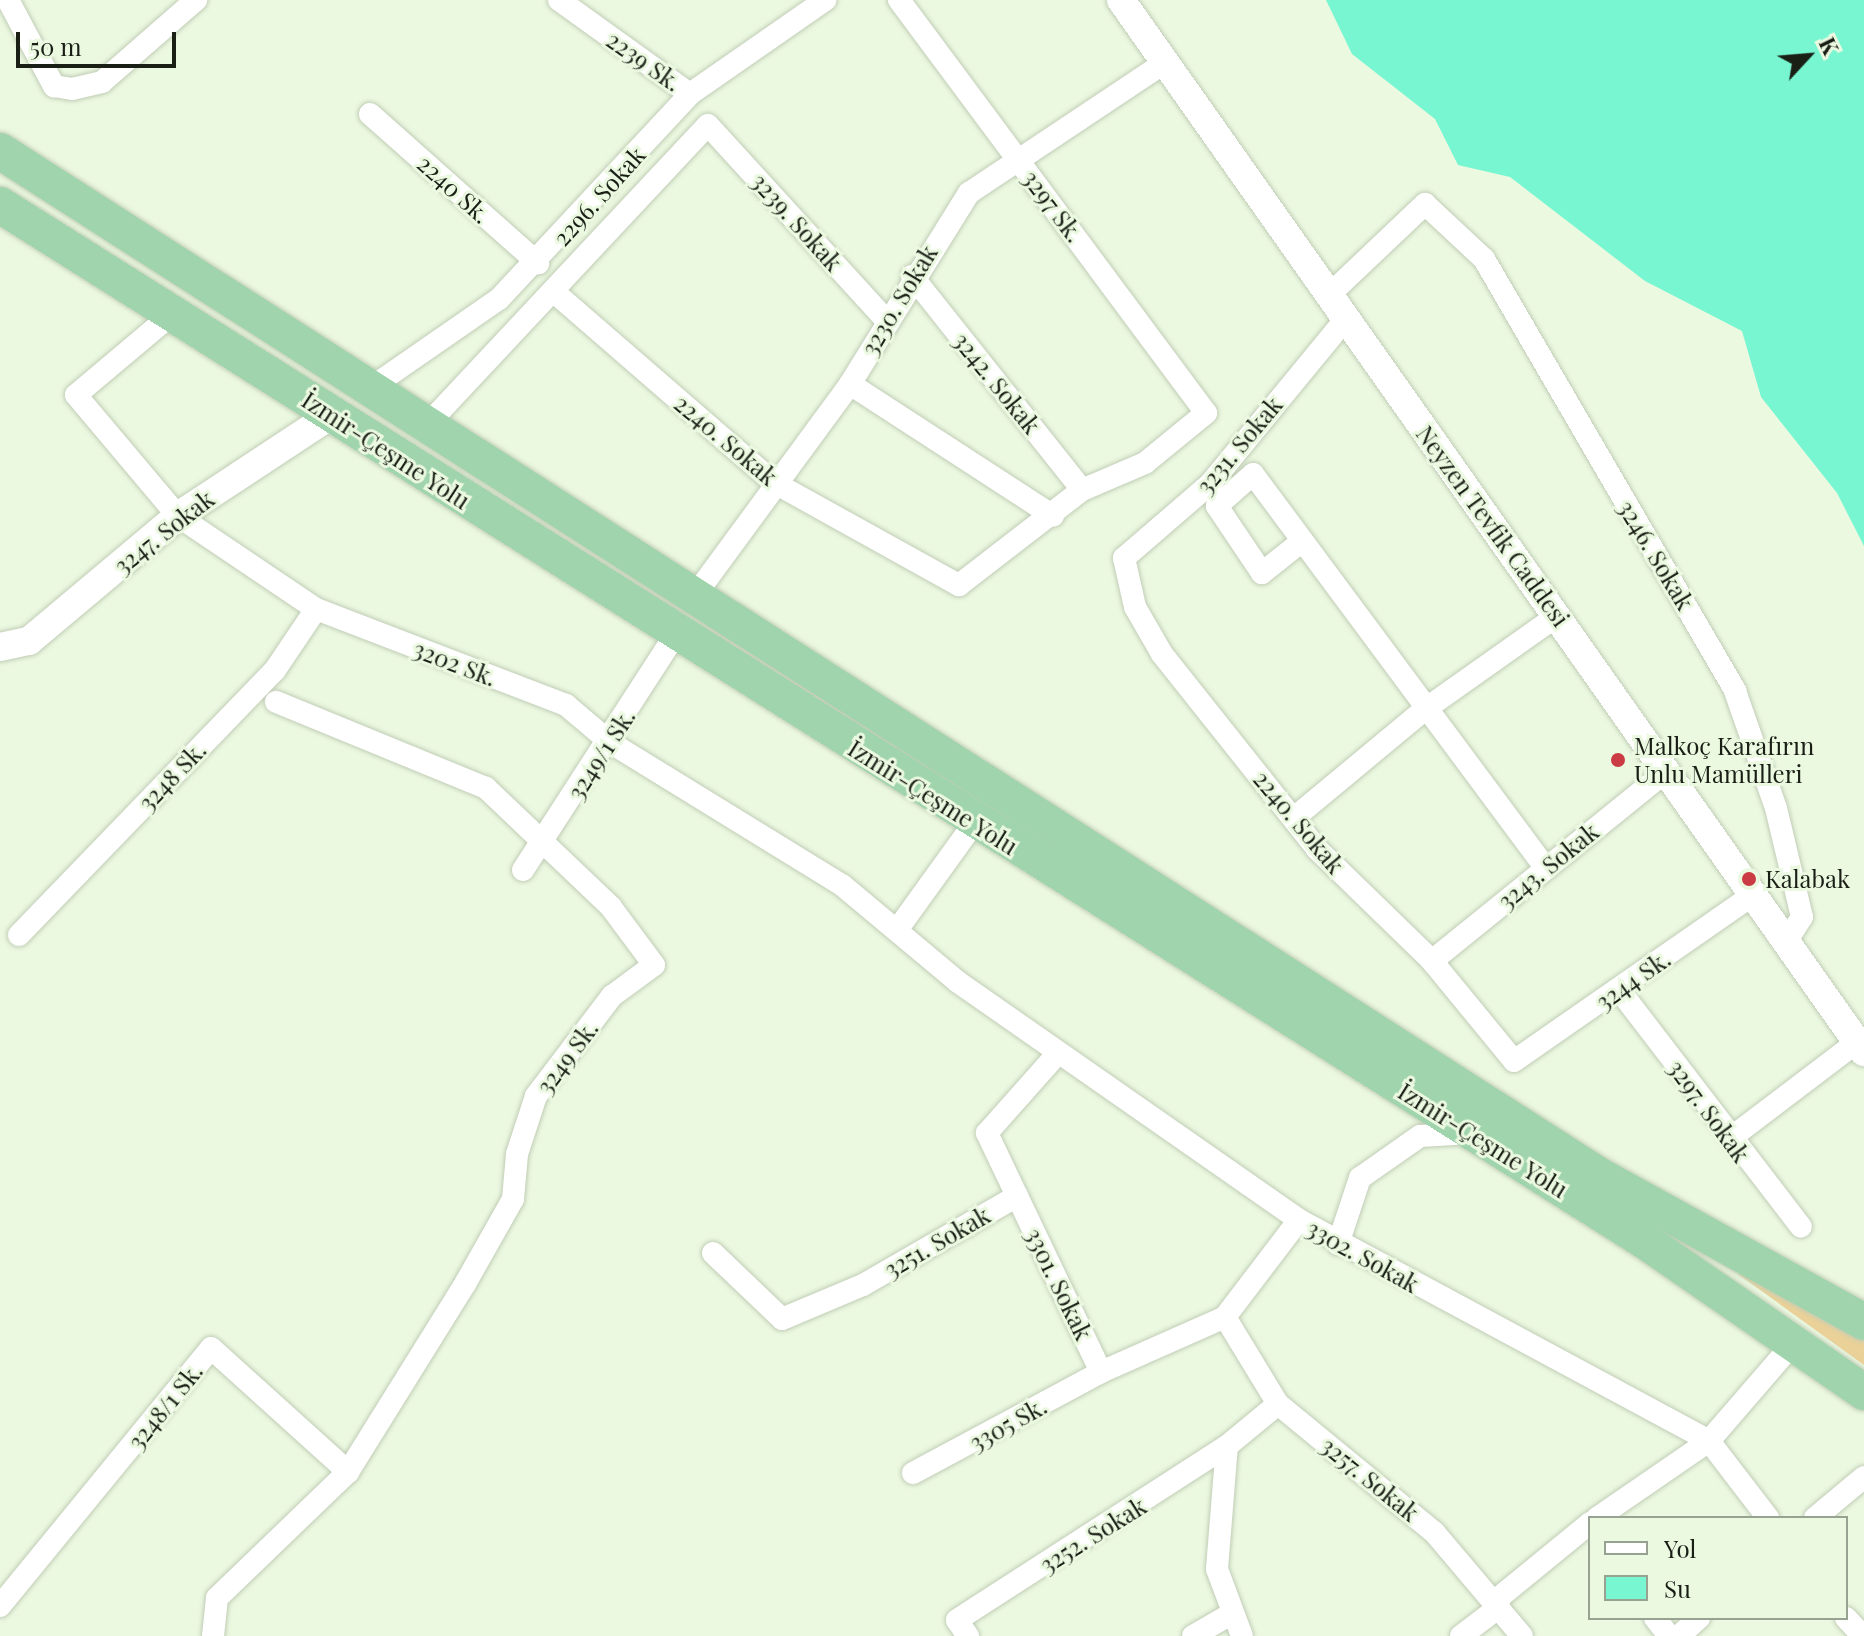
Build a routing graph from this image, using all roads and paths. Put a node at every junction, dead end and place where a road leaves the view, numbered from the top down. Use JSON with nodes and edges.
{"nodes":[{"id":1,"x":8,"y":0,"type":"edge"},
{"id":2,"x":196,"y":0,"type":"edge"},
{"id":3,"x":559,"y":0,"type":"edge"},
{"id":4,"x":825,"y":0,"type":"edge"},
{"id":5,"x":899,"y":0,"type":"edge"},
{"id":6,"x":1121,"y":0,"type":"edge"},
{"id":7,"x":1164,"y":63,"type":"junction"},
{"id":8,"x":690,"y":94,"type":"junction"},
{"id":9,"x":370,"y":114,"type":"dead end"},
{"id":10,"x":0,"y":151,"type":"edge"},
{"id":11,"x":1018,"y":160,"type":"junction"},
{"id":12,"x":0,"y":205,"type":"edge"},
{"id":13,"x":538,"y":263,"type":"junction"},
{"id":14,"x":912,"y":276,"type":"junction"},
{"id":15,"x":554,"y":292,"type":"junction"},
{"id":16,"x":1328,"y":296,"type":"junction"},
{"id":17,"x":171,"y":315,"type":"junction"},
{"id":18,"x":886,"y":320,"type":"junction"},
{"id":19,"x":1344,"y":321,"type":"junction"},
{"id":20,"x":850,"y":384,"type":"junction"},
{"id":21,"x":369,"y":389,"type":"junction"},
{"id":22,"x":331,"y":415,"type":"junction"},
{"id":23,"x":426,"y":426,"type":"junction"},
{"id":24,"x":773,"y":482,"type":"junction"},
{"id":25,"x":1082,"y":490,"type":"junction"},
{"id":26,"x":178,"y":516,"type":"junction"},
{"id":27,"x":1053,"y":516,"type":"junction"},
{"id":28,"x":1301,"y":542,"type":"dead end"},
{"id":29,"x":1124,"y":558,"type":"joint"},
{"id":30,"x":693,"y":598,"type":"junction"},
{"id":31,"x":316,"y":609,"type":"junction"},
{"id":32,"x":1558,"y":615,"type":"junction"},
{"id":33,"x":675,"y":635,"type":"junction"},
{"id":34,"x":0,"y":647,"type":"edge"},
{"id":35,"x":276,"y":702,"type":"dead end"},
{"id":36,"x":1424,"y":710,"type":"junction"},
{"id":37,"x":611,"y":743,"type":"junction"},
{"id":38,"x":1665,"y":772,"type":"junction"},
{"id":39,"x":1294,"y":818,"type":"junction"},
{"id":40,"x":975,"y":822,"type":"junction"},
{"id":41,"x":544,"y":841,"type":"junction"},
{"id":42,"x":1545,"y":867,"type":"junction"},
{"id":43,"x":523,"y":870,"type":"dead end"},
{"id":44,"x":1751,"y":896,"type":"junction"},
{"id":45,"x":897,"y":930,"type":"junction"},
{"id":46,"x":19,"y":935,"type":"dead end"},
{"id":47,"x":1785,"y":943,"type":"junction"},
{"id":48,"x":1432,"y":961,"type":"junction"},
{"id":49,"x":958,"y":982,"type":"joint"},
{"id":50,"x":1620,"y":991,"type":"junction"},
{"id":51,"x":1860,"y":1047,"type":"edge"},
{"id":52,"x":1058,"y":1053,"type":"junction"},
{"id":53,"x":1514,"y":1061,"type":"joint"},
{"id":54,"x":1472,"y":1133,"type":"junction"},
{"id":55,"x":1732,"y":1137,"type":"junction"},
{"id":56,"x":1017,"y":1196,"type":"junction"},
{"id":57,"x":1299,"y":1220,"type":"junction"},
{"id":58,"x":1801,"y":1227,"type":"dead end"},
{"id":59,"x":1338,"y":1244,"type":"junction"},
{"id":60,"x":713,"y":1253,"type":"dead end"},
{"id":61,"x":1225,"y":1317,"type":"junction"},
{"id":62,"x":1864,"y":1322,"type":"edge"},
{"id":63,"x":1792,"y":1345,"type":"junction"},
{"id":64,"x":1101,"y":1372,"type":"junction"},
{"id":65,"x":1864,"y":1392,"type":"edge"},
{"id":66,"x":1278,"y":1404,"type":"junction"},
{"id":67,"x":1709,"y":1441,"type":"junction"},
{"id":68,"x":1227,"y":1446,"type":"junction"},
{"id":69,"x":348,"y":1472,"type":"junction"},
{"id":70,"x":913,"y":1473,"type":"dead end"},
{"id":71,"x":1864,"y":1477,"type":"edge"},
{"id":72,"x":1602,"y":1516,"type":"edge"},
{"id":73,"x":1766,"y":1516,"type":"edge"},
{"id":74,"x":1817,"y":1516,"type":"edge"},
{"id":75,"x":1588,"y":1527,"type":"edge"},
{"id":76,"x":1498,"y":1603,"type":"junction"},
{"id":77,"x":0,"y":1606,"type":"edge"},
{"id":78,"x":1231,"y":1614,"type":"junction"},
{"id":79,"x":1657,"y":1620,"type":"edge"},
{"id":80,"x":1697,"y":1620,"type":"edge"},
{"id":81,"x":962,"y":1628,"type":"edge"},
{"id":82,"x":213,"y":1636,"type":"edge"},
{"id":83,"x":1193,"y":1636,"type":"edge"},
{"id":84,"x":1242,"y":1636,"type":"edge"},
{"id":85,"x":1461,"y":1636,"type":"edge"},
{"id":86,"x":1522,"y":1636,"type":"edge"},
{"id":87,"x":1669,"y":1636,"type":"edge"},
{"id":88,"x":1679,"y":1636,"type":"edge"}],
"edges":[{"from":1,"to":2,"type":"street"},
{"from":3,"to":8,"type":"street","name":"2239 Sk."},
{"from":4,"to":8,"type":"street","name":"2296. Sokak"},
{"from":5,"to":11,"type":"street","name":"3297 Sk."},
{"from":6,"to":7,"type":"street","name":"Neyzen Tevfik Caddesi"},
{"from":7,"to":11,"type":"street","name":"3230. Sokak"},
{"from":7,"to":16,"type":"street","name":"Neyzen Tevfik Caddesi"},
{"from":8,"to":13,"type":"street","name":"2296. Sokak"},
{"from":9,"to":13,"type":"street","name":"2240 Sk."},
{"from":10,"to":21,"type":"highway","name":"İzmir-Çeşme Yolu"},
{"from":11,"to":14,"type":"street","name":"3230. Sokak"},
{"from":11,"to":25,"type":"street","name":"3297 Sk."},
{"from":12,"to":17,"type":"highway","name":"İzmir-Çeşme Yolu"},
{"from":13,"to":21,"type":"street","name":"2296. Sokak"},
{"from":14,"to":18,"type":"street","name":"3230. Sokak"},
{"from":14,"to":25,"type":"street","name":"3242. Sokak"},
{"from":15,"to":18,"type":"street","name":"3239. Sokak"},
{"from":15,"to":23,"type":"street"},
{"from":15,"to":24,"type":"street","name":"2240. Sokak"},
{"from":16,"to":19,"type":"street","name":"Neyzen Tevfik Caddesi"},
{"from":16,"to":47,"type":"street","name":"3246. Sokak"},
{"from":17,"to":22,"type":"highway","name":"İzmir-Çeşme Yolu"},
{"from":17,"to":26,"type":"street","name":"3202 Sk."},
{"from":18,"to":20,"type":"street","name":"3230. Sokak"},
{"from":19,"to":29,"type":"street","name":"3231. Sokak"},
{"from":19,"to":32,"type":"street","name":"Neyzen Tevfik Caddesi"},
{"from":20,"to":24,"type":"street","name":"3230. Sokak"},
{"from":20,"to":27,"type":"street"},
{"from":21,"to":23,"type":"highway","name":"İzmir-Çeşme Yolu"},
{"from":22,"to":26,"type":"street","name":"3247. Sokak"},
{"from":22,"to":33,"type":"highway","name":"İzmir-Çeşme Yolu"},
{"from":23,"to":30,"type":"highway","name":"İzmir-Çeşme Yolu"},
{"from":24,"to":27,"type":"street","name":"2240. Sokak"},
{"from":24,"to":30,"type":"street","name":"3230. Sokak"},
{"from":25,"to":27,"type":"street"},
{"from":26,"to":31,"type":"street","name":"3202 Sk."},
{"from":26,"to":34,"type":"street","name":"3247. Sokak"},
{"from":28,"to":36,"type":"street"},
{"from":29,"to":39,"type":"street","name":"2240. Sokak"},
{"from":30,"to":62,"type":"highway","name":"İzmir-Çeşme Yolu"},
{"from":31,"to":37,"type":"street","name":"3202 Sk."},
{"from":31,"to":46,"type":"street","name":"3248 Sk."},
{"from":32,"to":36,"type":"street"},
{"from":32,"to":38,"type":"street","name":"Neyzen Tevfik Caddesi"},
{"from":33,"to":37,"type":"street","name":"3249/1 Sk."},
{"from":33,"to":40,"type":"highway","name":"İzmir-Çeşme Yolu"},
{"from":35,"to":41,"type":"street","name":"3249 Sk."},
{"from":36,"to":39,"type":"street"},
{"from":36,"to":42,"type":"street"},
{"from":37,"to":41,"type":"street","name":"3249/1 Sk."},
{"from":37,"to":45,"type":"street","name":"3202 Sk."},
{"from":38,"to":42,"type":"street","name":"3243. Sokak"},
{"from":38,"to":44,"type":"street","name":"Neyzen Tevfik Caddesi"},
{"from":39,"to":48,"type":"street","name":"2240. Sokak"},
{"from":40,"to":45,"type":"street"},
{"from":40,"to":54,"type":"highway","name":"İzmir-Çeşme Yolu"},
{"from":41,"to":43,"type":"street","name":"3249/1 Sk."},
{"from":41,"to":69,"type":"street","name":"3249 Sk."},
{"from":42,"to":48,"type":"street","name":"3243. Sokak"},
{"from":44,"to":47,"type":"street","name":"Neyzen Tevfik Caddesi"},
{"from":44,"to":50,"type":"street","name":"3244 Sk."},
{"from":45,"to":49,"type":"street","name":"3202 Sk."},
{"from":47,"to":51,"type":"street","name":"Neyzen Tevfik Caddesi"},
{"from":48,"to":53,"type":"street","name":"2240. Sokak"},
{"from":49,"to":52,"type":"street","name":"3302. Sokak"},
{"from":50,"to":53,"type":"street","name":"3244 Sk."},
{"from":50,"to":55,"type":"street","name":"3297. Sokak"},
{"from":51,"to":55,"type":"street"},
{"from":52,"to":56,"type":"street","name":"3251. Sokak"},
{"from":52,"to":57,"type":"street","name":"3302. Sokak"},
{"from":54,"to":59,"type":"street"},
{"from":54,"to":63,"type":"highway","name":"İzmir-Çeşme Yolu"},
{"from":55,"to":58,"type":"street","name":"3297. Sokak"},
{"from":56,"to":60,"type":"street","name":"3251. Sokak"},
{"from":56,"to":64,"type":"street","name":"3301. Sokak"},
{"from":57,"to":59,"type":"street","name":"3302. Sokak"},
{"from":57,"to":61,"type":"street"},
{"from":59,"to":67,"type":"street","name":"3302. Sokak"},
{"from":61,"to":64,"type":"street","name":"3305 Sk."},
{"from":61,"to":66,"type":"street","name":"3257. Sokak"},
{"from":63,"to":65,"type":"highway","name":"İzmir-Çeşme Yolu"},
{"from":63,"to":67,"type":"street"},
{"from":64,"to":70,"type":"street","name":"3305 Sk."},
{"from":66,"to":68,"type":"street","name":"3252. Sokak"},
{"from":66,"to":76,"type":"street","name":"3257. Sokak"},
{"from":67,"to":72,"type":"street"},
{"from":67,"to":73,"type":"street","name":"3302. Sokak"},
{"from":68,"to":78,"type":"street"},
{"from":68,"to":81,"type":"street","name":"3252. Sokak"},
{"from":69,"to":77,"type":"street","name":"3248/1 Sk."},
{"from":69,"to":82,"type":"street","name":"3249 Sk."},
{"from":71,"to":74,"type":"street"},
{"from":75,"to":76,"type":"street"},
{"from":76,"to":85,"type":"street"},
{"from":76,"to":86,"type":"street","name":"3257. Sokak"},
{"from":78,"to":83,"type":"street"},
{"from":78,"to":84,"type":"street"},
{"from":79,"to":87,"type":"street"},
{"from":80,"to":88,"type":"street"}]}
